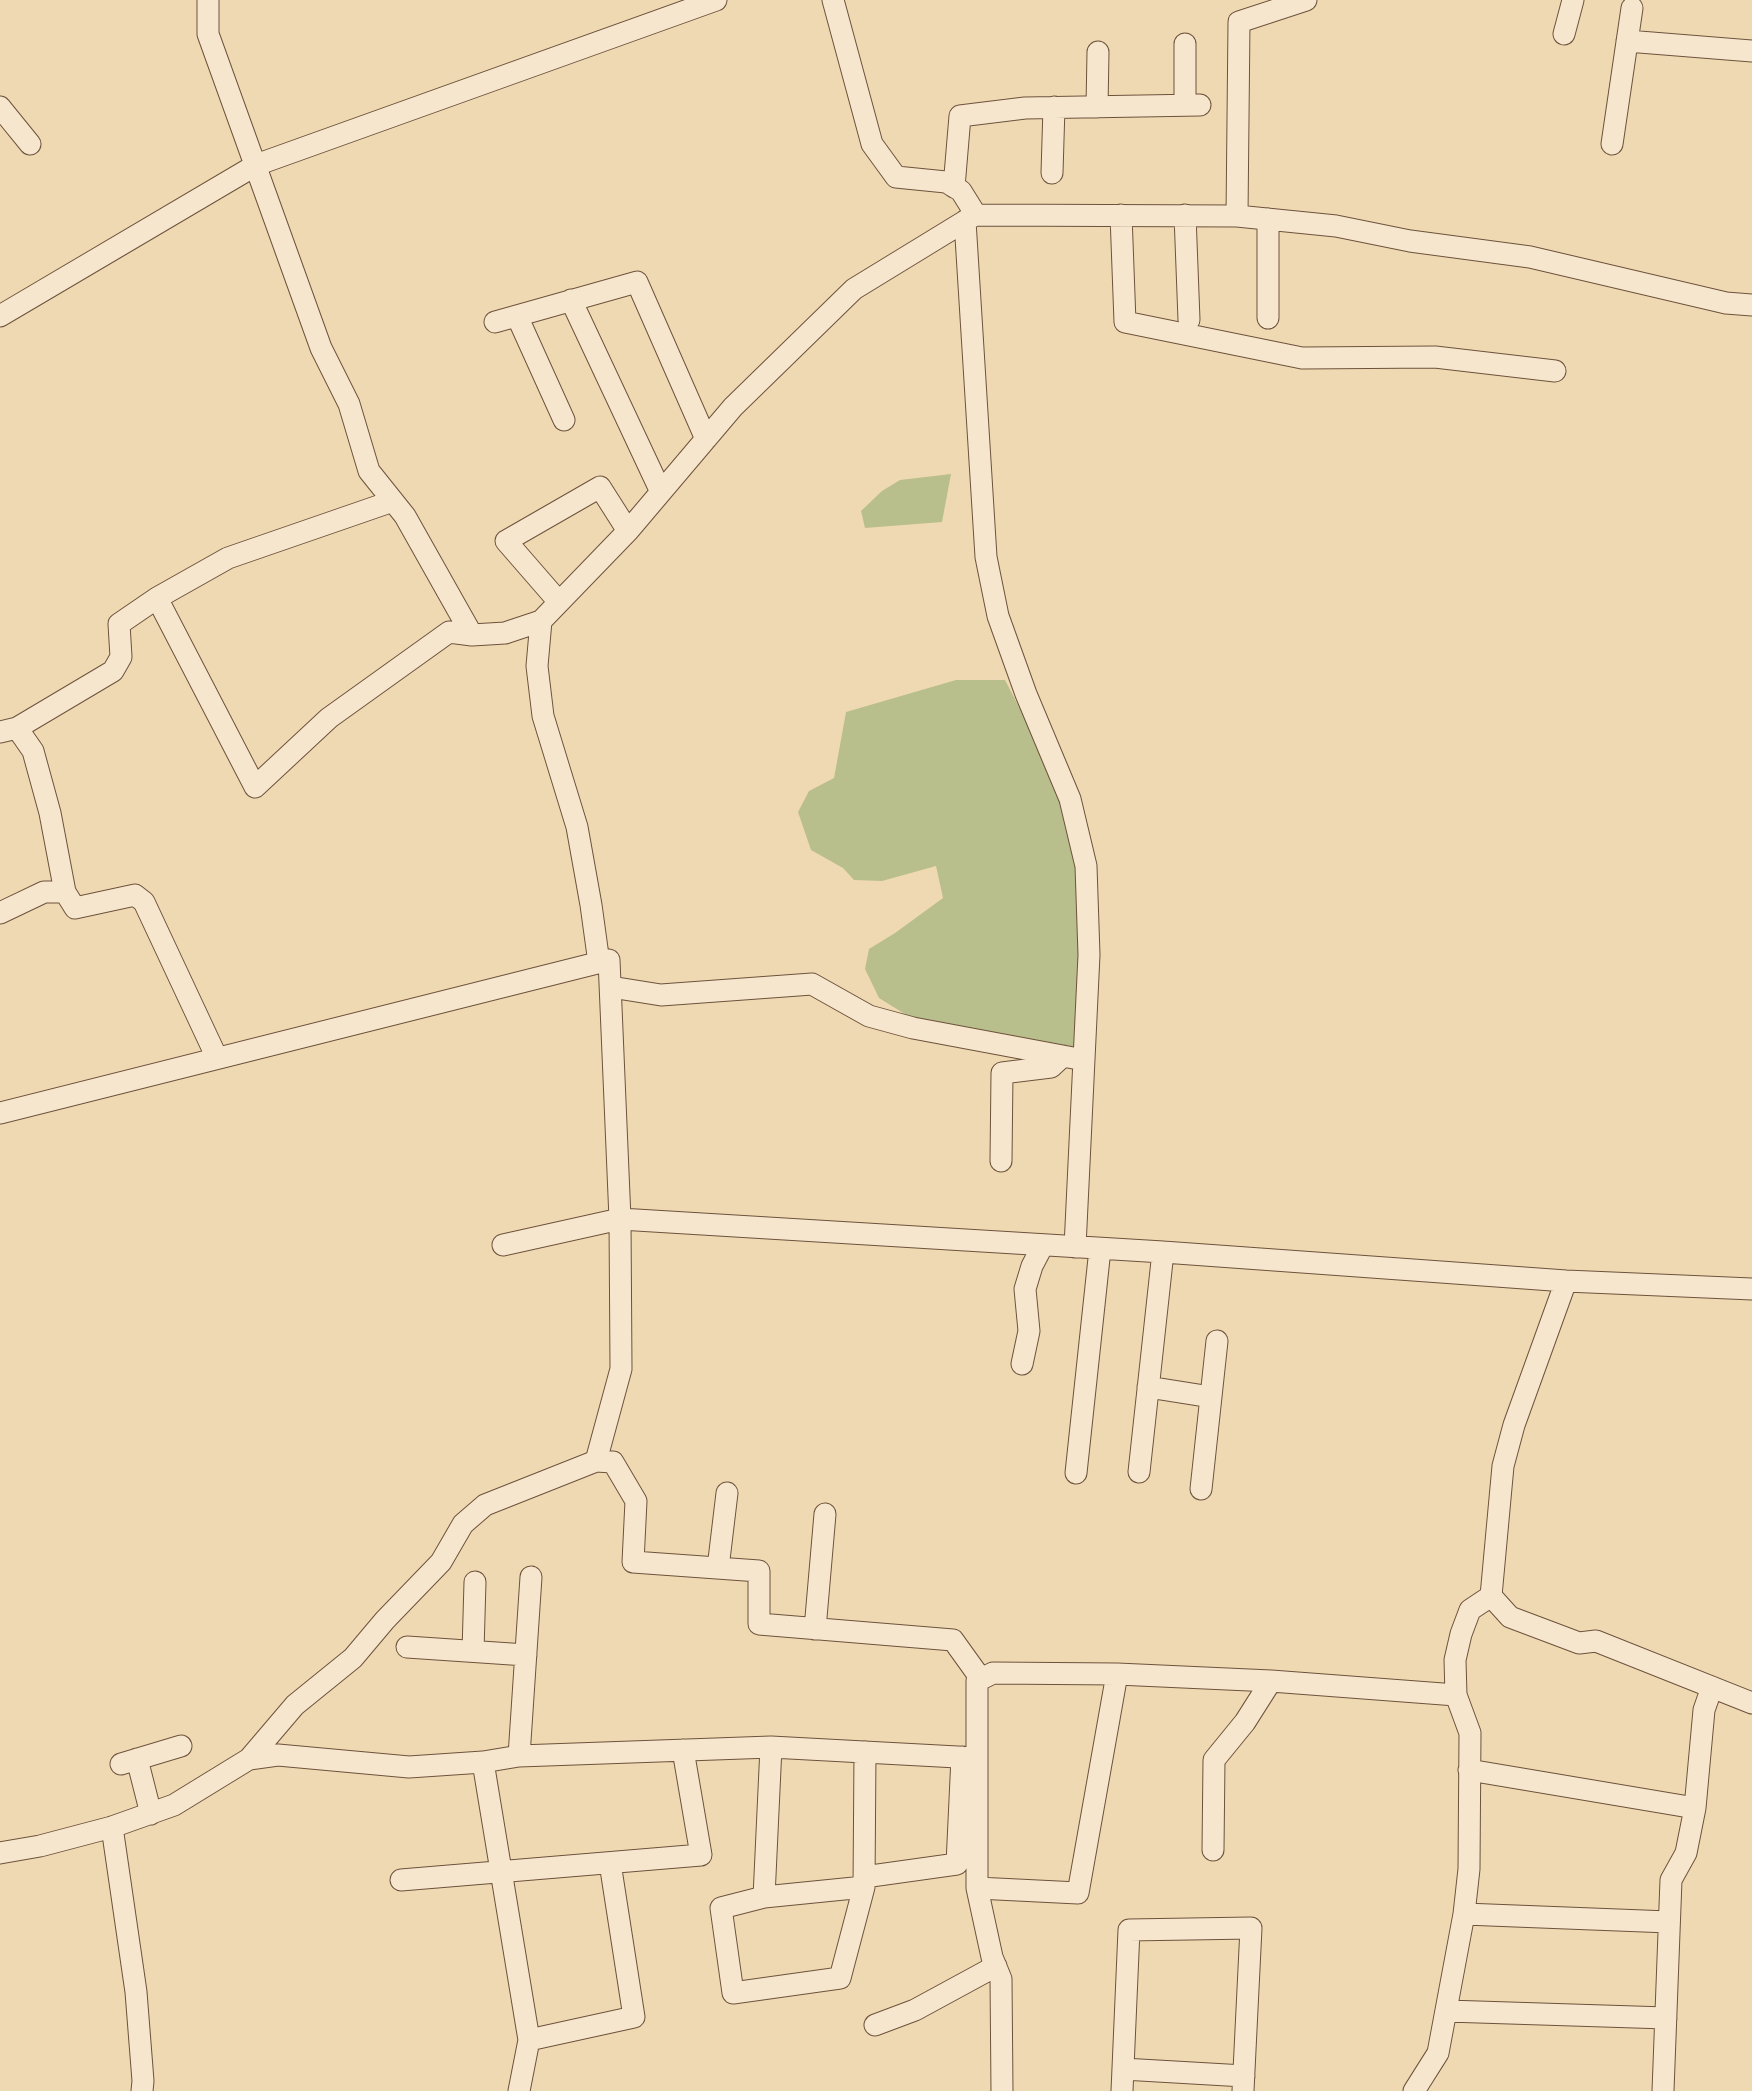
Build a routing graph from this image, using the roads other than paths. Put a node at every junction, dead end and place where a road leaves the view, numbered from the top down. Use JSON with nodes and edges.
{"nodes":[{"id":1,"x":208,"y":0,"type":"edge"},
{"id":2,"x":716,"y":0,"type":"edge"},
{"id":3,"x":832,"y":0,"type":"edge"},
{"id":4,"x":1306,"y":0,"type":"edge"},
{"id":5,"x":1573,"y":0,"type":"edge"},
{"id":6,"x":1632,"y":8,"type":"dead end"},
{"id":7,"x":1564,"y":34,"type":"dead end"},
{"id":8,"x":1627,"y":40,"type":"junction"},
{"id":9,"x":1185,"y":44,"type":"dead end"},
{"id":10,"x":1752,"y":51,"type":"edge"},
{"id":11,"x":1098,"y":52,"type":"dead end"},
{"id":12,"x":1097,"y":106,"type":"junction"},
{"id":13,"x":0,"y":107,"type":"edge"},
{"id":14,"x":1054,"y":107,"type":"junction"},
{"id":15,"x":30,"y":144,"type":"dead end"},
{"id":16,"x":1612,"y":144,"type":"dead end"},
{"id":17,"x":256,"y":165,"type":"junction"},
{"id":18,"x":1052,"y":173,"type":"dead end"},
{"id":19,"x":954,"y":187,"type":"junction"},
{"id":20,"x":1121,"y":215,"type":"junction"},
{"id":21,"x":1185,"y":215,"type":"junction"},
{"id":22,"x":1237,"y":216,"type":"junction"},
{"id":23,"x":971,"y":218,"type":"junction"},
{"id":24,"x":1268,"y":219,"type":"junction"},
{"id":25,"x":571,"y":300,"type":"junction"},
{"id":26,"x":1752,"y":305,"type":"edge"},
{"id":27,"x":0,"y":316,"type":"edge"},
{"id":28,"x":517,"y":316,"type":"junction"},
{"id":29,"x":1268,"y":318,"type":"dead end"},
{"id":30,"x":1188,"y":320,"type":"dead end"},
{"id":31,"x":495,"y":322,"type":"dead end"},
{"id":32,"x":1555,"y":371,"type":"dead end"},
{"id":33,"x":564,"y":420,"type":"dead end"},
{"id":34,"x":706,"y":439,"type":"junction"},
{"id":35,"x":661,"y":492,"type":"junction"},
{"id":36,"x":393,"y":501,"type":"junction"},
{"id":37,"x":628,"y":531,"type":"junction"},
{"id":38,"x":157,"y":598,"type":"junction"},
{"id":39,"x":559,"y":602,"type":"junction"},
{"id":40,"x":541,"y":621,"type":"junction"},
{"id":41,"x":472,"y":635,"type":"junction"},
{"id":42,"x":9,"y":730,"type":"edge"},
{"id":43,"x":65,"y":892,"type":"junction"},
{"id":44,"x":0,"y":913,"type":"edge"},
{"id":45,"x":599,"y":963,"type":"junction"},
{"id":46,"x":611,"y":987,"type":"junction"},
{"id":47,"x":1062,"y":1056,"type":"junction"},
{"id":48,"x":216,"y":1058,"type":"junction"},
{"id":49,"x":1084,"y":1060,"type":"junction"},
{"id":50,"x":0,"y":1113,"type":"edge"},
{"id":51,"x":1001,"y":1161,"type":"dead end"},
{"id":52,"x":620,"y":1220,"type":"junction"},
{"id":53,"x":503,"y":1245,"type":"dead end"},
{"id":54,"x":1043,"y":1245,"type":"junction"},
{"id":55,"x":1075,"y":1247,"type":"junction"},
{"id":56,"x":1100,"y":1249,"type":"junction"},
{"id":57,"x":1163,"y":1252,"type":"junction"},
{"id":58,"x":1566,"y":1281,"type":"junction"},
{"id":59,"x":1752,"y":1289,"type":"edge"},
{"id":60,"x":1218,"y":1341,"type":"dead end"},
{"id":61,"x":1022,"y":1364,"type":"dead end"},
{"id":62,"x":1148,"y":1387,"type":"junction"},
{"id":63,"x":1211,"y":1397,"type":"junction"},
{"id":64,"x":596,"y":1461,"type":"junction"},
{"id":65,"x":1138,"y":1472,"type":"dead end"},
{"id":66,"x":1076,"y":1473,"type":"dead end"},
{"id":67,"x":1200,"y":1489,"type":"dead end"},
{"id":68,"x":727,"y":1492,"type":"dead end"},
{"id":69,"x":825,"y":1514,"type":"dead end"},
{"id":70,"x":718,"y":1568,"type":"junction"},
{"id":71,"x":531,"y":1577,"type":"dead end"},
{"id":72,"x":475,"y":1582,"type":"dead end"},
{"id":73,"x":1491,"y":1596,"type":"junction"},
{"id":74,"x":815,"y":1629,"type":"junction"},
{"id":75,"x":407,"y":1647,"type":"dead end"},
{"id":76,"x":473,"y":1651,"type":"junction"},
{"id":77,"x":526,"y":1655,"type":"junction"},
{"id":78,"x":1116,"y":1674,"type":"junction"},
{"id":79,"x":981,"y":1679,"type":"junction"},
{"id":80,"x":1271,"y":1681,"type":"junction"},
{"id":81,"x":1712,"y":1687,"type":"junction"},
{"id":82,"x":1456,"y":1695,"type":"junction"},
{"id":83,"x":1752,"y":1703,"type":"edge"},
{"id":84,"x":181,"y":1746,"type":"dead end"},
{"id":85,"x":771,"y":1747,"type":"junction"},
{"id":86,"x":683,"y":1750,"type":"junction"},
{"id":87,"x":865,"y":1752,"type":"junction"},
{"id":88,"x":519,"y":1756,"type":"junction"},
{"id":89,"x":969,"y":1758,"type":"junction"},
{"id":90,"x":249,"y":1759,"type":"junction"},
{"id":91,"x":483,"y":1762,"type":"junction"},
{"id":92,"x":1469,"y":1770,"type":"junction"},
{"id":93,"x":1695,"y":1808,"type":"junction"},
{"id":94,"x":150,"y":1814,"type":"junction"},
{"id":95,"x":112,"y":1827,"type":"junction"},
{"id":96,"x":1213,"y":1850,"type":"dead end"},
{"id":97,"x":0,"y":1853,"type":"edge"},
{"id":98,"x":610,"y":1863,"type":"junction"},
{"id":99,"x":501,"y":1872,"type":"junction"},
{"id":100,"x":401,"y":1880,"type":"dead end"},
{"id":101,"x":864,"y":1882,"type":"junction"},
{"id":102,"x":977,"y":1888,"type":"junction"},
{"id":103,"x":764,"y":1897,"type":"junction"},
{"id":104,"x":1464,"y":1914,"type":"junction"},
{"id":105,"x":1669,"y":1922,"type":"junction"},
{"id":106,"x":996,"y":1966,"type":"junction"},
{"id":107,"x":1447,"y":2011,"type":"junction"},
{"id":108,"x":1666,"y":2018,"type":"junction"},
{"id":109,"x":874,"y":2025,"type":"dead end"},
{"id":110,"x":529,"y":2040,"type":"junction"},
{"id":111,"x":1123,"y":2069,"type":"junction"},
{"id":112,"x":1244,"y":2083,"type":"edge"},
{"id":113,"x":142,"y":2091,"type":"edge"},
{"id":114,"x":519,"y":2091,"type":"edge"},
{"id":115,"x":1002,"y":2091,"type":"edge"},
{"id":116,"x":1122,"y":2091,"type":"edge"},
{"id":117,"x":1413,"y":2091,"type":"edge"},
{"id":118,"x":1663,"y":2091,"type":"edge"}],
"edges":[{"from":1,"to":17,"type":"street"},
{"from":2,"to":17,"type":"street"},
{"from":3,"to":19,"type":"street"},
{"from":4,"to":22,"type":"street"},
{"from":5,"to":7,"type":"street"},
{"from":6,"to":8,"type":"street"},
{"from":8,"to":10,"type":"street"},
{"from":8,"to":16,"type":"street"},
{"from":9,"to":12,"type":"street"},
{"from":11,"to":12,"type":"street"},
{"from":12,"to":14,"type":"street"},
{"from":13,"to":15,"type":"street"},
{"from":14,"to":18,"type":"street"},
{"from":14,"to":19,"type":"street"},
{"from":17,"to":27,"type":"street"},
{"from":17,"to":36,"type":"street"},
{"from":19,"to":23,"type":"street"},
{"from":20,"to":21,"type":"street"},
{"from":20,"to":23,"type":"street"},
{"from":20,"to":32,"type":"street"},
{"from":21,"to":22,"type":"street"},
{"from":21,"to":30,"type":"street"},
{"from":22,"to":24,"type":"street"},
{"from":23,"to":34,"type":"street"},
{"from":23,"to":49,"type":"street"},
{"from":24,"to":26,"type":"street"},
{"from":24,"to":29,"type":"street"},
{"from":25,"to":28,"type":"street"},
{"from":25,"to":34,"type":"street"},
{"from":25,"to":35,"type":"street"},
{"from":28,"to":31,"type":"street"},
{"from":28,"to":33,"type":"street"},
{"from":34,"to":35,"type":"street"},
{"from":35,"to":37,"type":"street"},
{"from":36,"to":38,"type":"street"},
{"from":36,"to":41,"type":"street"},
{"from":37,"to":39,"type":"street"},
{"from":37,"to":39,"type":"street"},
{"from":38,"to":41,"type":"street"},
{"from":38,"to":42,"type":"street"},
{"from":39,"to":40,"type":"street"},
{"from":40,"to":41,"type":"street"},
{"from":40,"to":45,"type":"street"},
{"from":42,"to":43,"type":"street"},
{"from":43,"to":44,"type":"street"},
{"from":43,"to":48,"type":"street"},
{"from":45,"to":46,"type":"street"},
{"from":45,"to":48,"type":"street"},
{"from":46,"to":47,"type":"street"},
{"from":46,"to":52,"type":"street"},
{"from":47,"to":49,"type":"street"},
{"from":47,"to":51,"type":"street"},
{"from":48,"to":50,"type":"street"},
{"from":49,"to":55,"type":"street"},
{"from":52,"to":53,"type":"street"},
{"from":52,"to":54,"type":"street"},
{"from":52,"to":64,"type":"street"},
{"from":54,"to":55,"type":"street"},
{"from":54,"to":61,"type":"street"},
{"from":55,"to":56,"type":"street"},
{"from":56,"to":57,"type":"street"},
{"from":56,"to":66,"type":"street"},
{"from":57,"to":58,"type":"street"},
{"from":57,"to":62,"type":"street"},
{"from":58,"to":59,"type":"street"},
{"from":58,"to":73,"type":"street"},
{"from":60,"to":63,"type":"street"},
{"from":62,"to":63,"type":"street"},
{"from":62,"to":65,"type":"street"},
{"from":63,"to":67,"type":"street"},
{"from":64,"to":70,"type":"street"},
{"from":64,"to":90,"type":"street"},
{"from":68,"to":70,"type":"street"},
{"from":69,"to":74,"type":"street"},
{"from":70,"to":74,"type":"street"},
{"from":71,"to":77,"type":"street"},
{"from":72,"to":76,"type":"street"},
{"from":73,"to":81,"type":"street"},
{"from":73,"to":82,"type":"street"},
{"from":74,"to":79,"type":"street"},
{"from":75,"to":76,"type":"street"},
{"from":76,"to":77,"type":"street"},
{"from":77,"to":88,"type":"street"},
{"from":78,"to":79,"type":"street"},
{"from":78,"to":80,"type":"street"},
{"from":78,"to":102,"type":"street"},
{"from":79,"to":89,"type":"street"},
{"from":80,"to":82,"type":"street"},
{"from":80,"to":96,"type":"street"},
{"from":81,"to":83,"type":"street"},
{"from":81,"to":93,"type":"street"},
{"from":82,"to":92,"type":"street"},
{"from":84,"to":94,"type":"street"},
{"from":85,"to":86,"type":"street"},
{"from":85,"to":87,"type":"street"},
{"from":85,"to":103,"type":"street"},
{"from":86,"to":88,"type":"street"},
{"from":86,"to":98,"type":"street"},
{"from":87,"to":89,"type":"street"},
{"from":87,"to":101,"type":"street"},
{"from":88,"to":91,"type":"street"},
{"from":89,"to":101,"type":"street"},
{"from":89,"to":102,"type":"street"},
{"from":90,"to":91,"type":"street"},
{"from":90,"to":94,"type":"street"},
{"from":91,"to":99,"type":"street"},
{"from":92,"to":93,"type":"street"},
{"from":92,"to":104,"type":"street"},
{"from":93,"to":105,"type":"street"},
{"from":94,"to":95,"type":"street"},
{"from":95,"to":97,"type":"street"},
{"from":95,"to":113,"type":"street"},
{"from":98,"to":99,"type":"street"},
{"from":98,"to":110,"type":"street"},
{"from":99,"to":100,"type":"street"},
{"from":99,"to":110,"type":"street"},
{"from":101,"to":103,"type":"street"},
{"from":101,"to":103,"type":"street"},
{"from":102,"to":106,"type":"street"},
{"from":104,"to":105,"type":"street"},
{"from":104,"to":107,"type":"street"},
{"from":105,"to":108,"type":"street"},
{"from":106,"to":109,"type":"street"},
{"from":106,"to":115,"type":"street"},
{"from":107,"to":108,"type":"street"},
{"from":107,"to":117,"type":"street"},
{"from":108,"to":118,"type":"street"},
{"from":110,"to":114,"type":"street"},
{"from":111,"to":112,"type":"street"},
{"from":111,"to":112,"type":"street"},
{"from":111,"to":116,"type":"street"}]}
